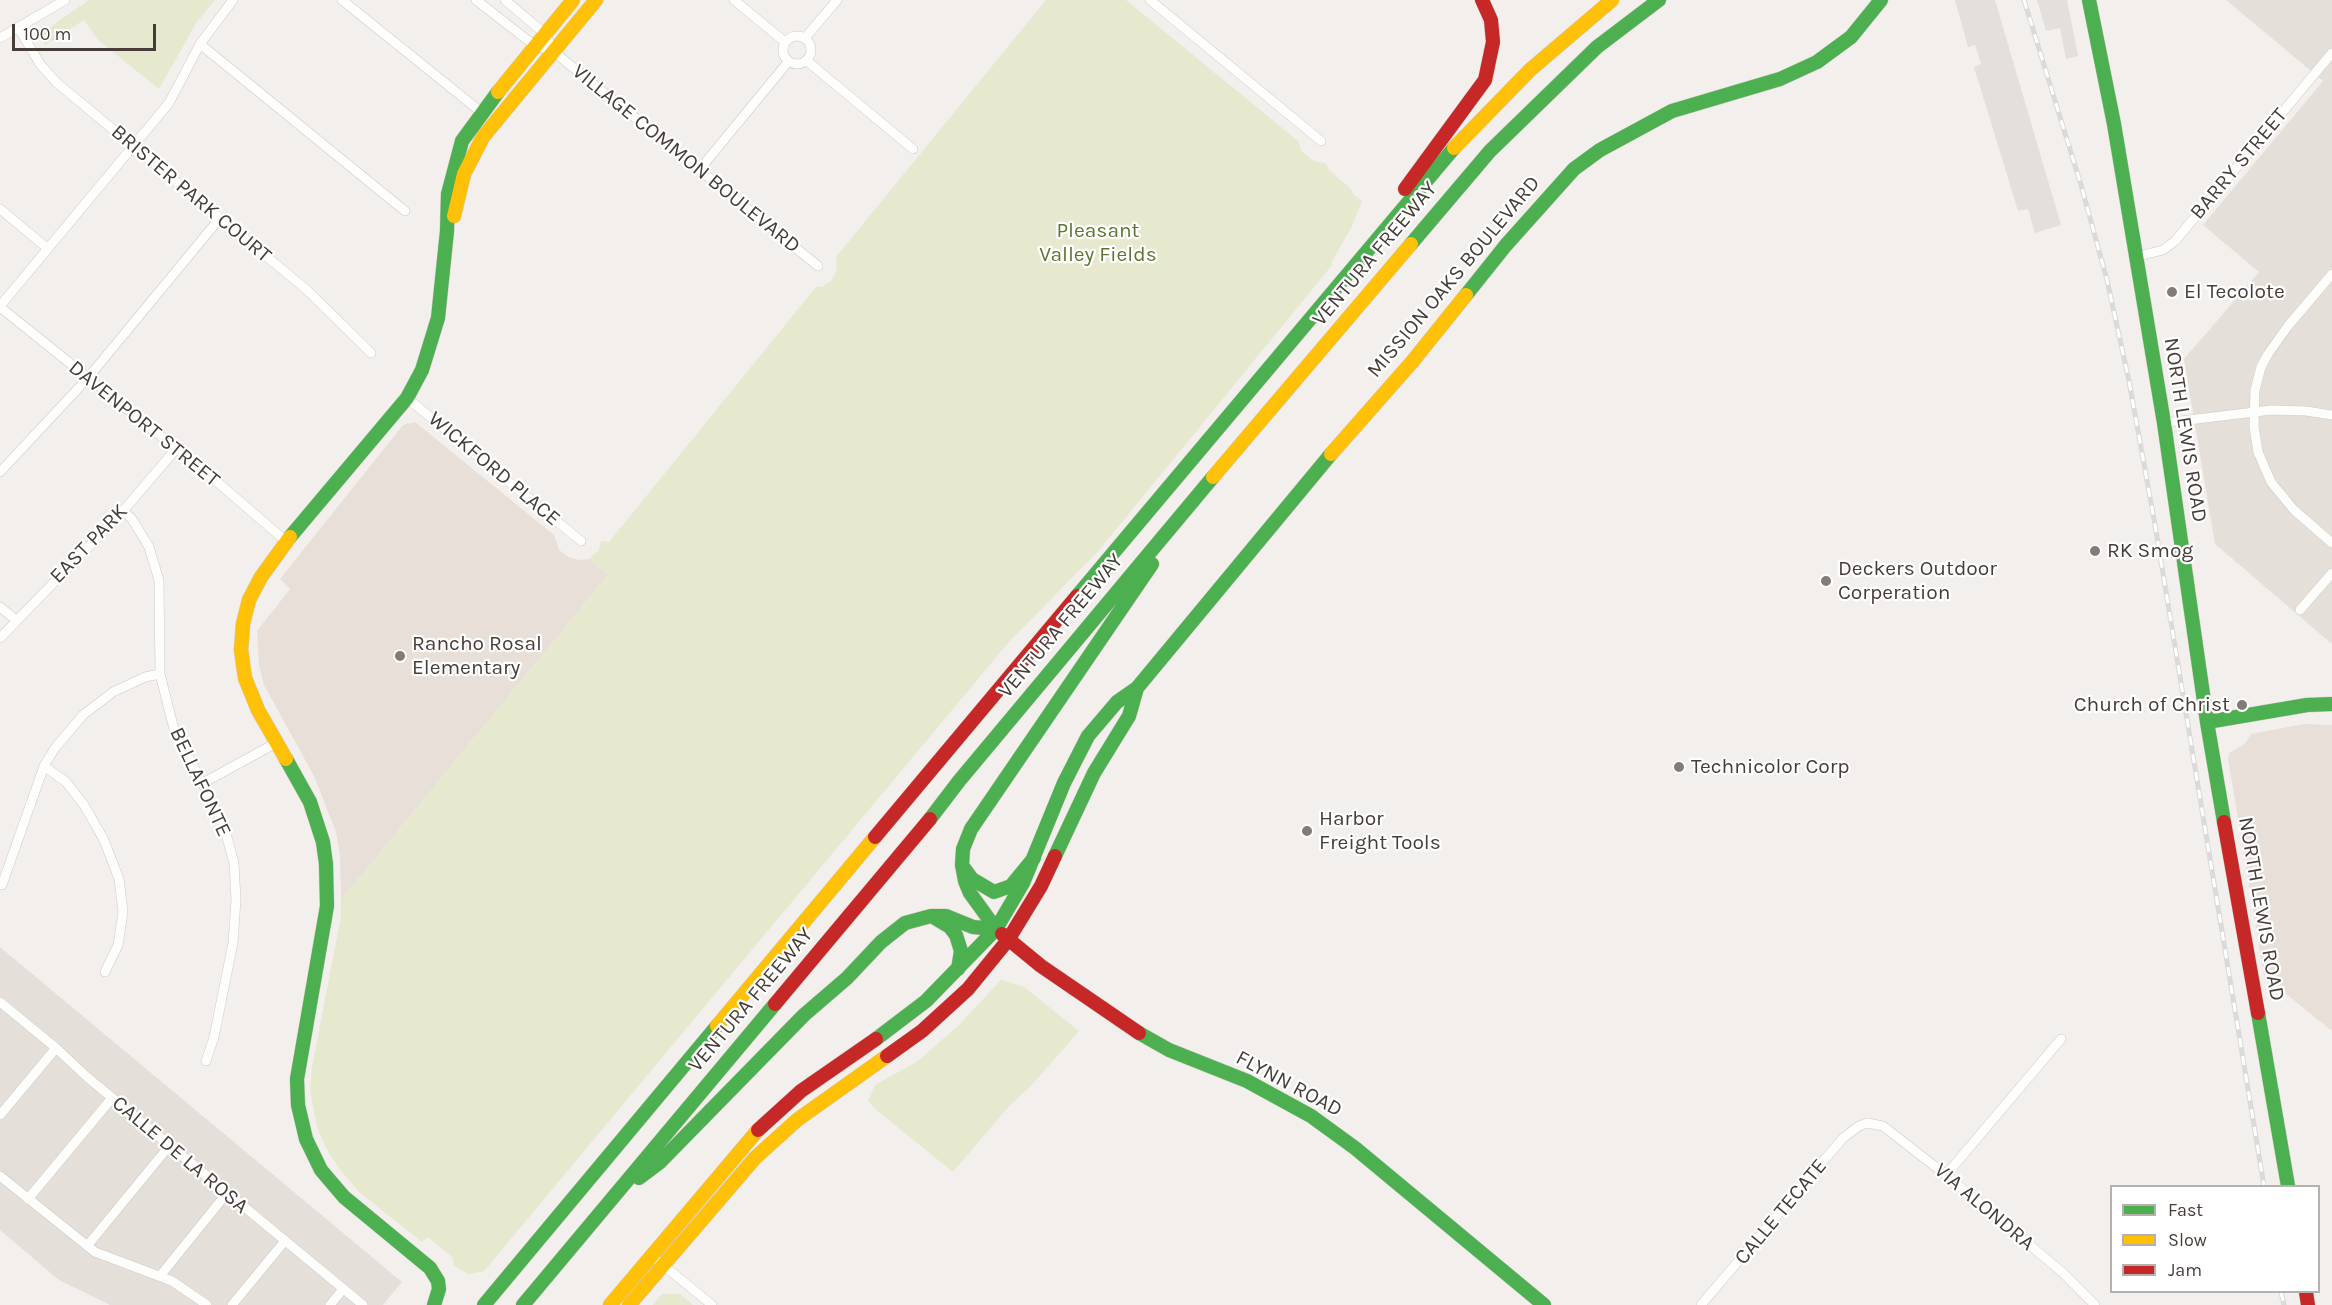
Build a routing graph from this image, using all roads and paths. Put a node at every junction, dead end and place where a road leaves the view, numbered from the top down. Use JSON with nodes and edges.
{"nodes":[{"id":1,"x":65,"y":0,"type":"edge"},
{"id":2,"x":233,"y":0,"type":"edge"},
{"id":3,"x":342,"y":0,"type":"edge"},
{"id":4,"x":476,"y":0,"type":"edge"},
{"id":5,"x":505,"y":0,"type":"edge"},
{"id":6,"x":573,"y":0,"type":"edge"},
{"id":7,"x":596,"y":0,"type":"edge"},
{"id":8,"x":734,"y":0,"type":"edge"},
{"id":9,"x":837,"y":0,"type":"edge"},
{"id":10,"x":1150,"y":0,"type":"edge"},
{"id":11,"x":1482,"y":0,"type":"edge"},
{"id":12,"x":1612,"y":0,"type":"edge"},
{"id":13,"x":1659,"y":0,"type":"edge"},
{"id":14,"x":1881,"y":0,"type":"edge"},
{"id":15,"x":2089,"y":0,"type":"edge"},
{"id":16,"x":19,"y":28,"type":"junction"},
{"id":17,"x":545,"y":34,"type":"junction"},
{"id":18,"x":0,"y":38,"type":"edge"},
{"id":19,"x":805,"y":38,"type":"junction"},
{"id":20,"x":785,"y":42,"type":"junction"},
{"id":21,"x":200,"y":44,"type":"junction"},
{"id":22,"x":535,"y":46,"type":"junction"},
{"id":23,"x":554,"y":51,"type":"junction"},
{"id":24,"x":2332,"y":53,"type":"edge"},
{"id":25,"x":807,"y":61,"type":"junction"},
{"id":26,"x":788,"y":62,"type":"junction"},
{"id":27,"x":482,"y":112,"type":"junction"},
{"id":28,"x":1321,"y":141,"type":"dead end"},
{"id":29,"x":133,"y":146,"type":"junction"},
{"id":30,"x":913,"y":149,"type":"dead end"},
{"id":31,"x":700,"y":169,"type":"junction"},
{"id":32,"x":0,"y":209,"type":"edge"},
{"id":33,"x":405,"y":211,"type":"dead end"},
{"id":34,"x":220,"y":218,"type":"junction"},
{"id":35,"x":447,"y":231,"type":"junction"},
{"id":36,"x":47,"y":248,"type":"junction"},
{"id":37,"x":2135,"y":257,"type":"junction"},
{"id":38,"x":1353,"y":266,"type":"junction"},
{"id":39,"x":818,"y":267,"type":"dead end"},
{"id":40,"x":2332,"y":274,"type":"edge"},
{"id":41,"x":0,"y":307,"type":"edge"},
{"id":42,"x":371,"y":353,"type":"dead end"},
{"id":43,"x":87,"y":379,"type":"junction"},
{"id":44,"x":407,"y":398,"type":"junction"},
{"id":45,"x":2254,"y":411,"type":"junction"},
{"id":46,"x":2332,"y":415,"type":"edge"},
{"id":47,"x":2163,"y":423,"type":"junction"},
{"id":48,"x":176,"y":449,"type":"junction"},
{"id":49,"x":0,"y":471,"type":"edge"},
{"id":50,"x":1201,"y":490,"type":"junction"},
{"id":51,"x":123,"y":511,"type":"junction"},
{"id":52,"x":581,"y":541,"type":"dead end"},
{"id":53,"x":287,"y":542,"type":"junction"},
{"id":54,"x":2332,"y":543,"type":"edge"},
{"id":55,"x":2332,"y":573,"type":"edge"},
{"id":56,"x":0,"y":607,"type":"edge"},
{"id":57,"x":2300,"y":610,"type":"dead end"},
{"id":58,"x":16,"y":620,"type":"junction"},
{"id":59,"x":0,"y":638,"type":"edge"},
{"id":60,"x":160,"y":674,"type":"junction"},
{"id":61,"x":1137,"y":688,"type":"junction"},
{"id":62,"x":2332,"y":704,"type":"edge"},
{"id":63,"x":2207,"y":722,"type":"junction"},
{"id":64,"x":276,"y":743,"type":"junction"},
{"id":65,"x":44,"y":766,"type":"junction"},
{"id":66,"x":203,"y":783,"type":"junction"},
{"id":67,"x":1034,"y":858,"type":"junction"},
{"id":68,"x":962,"y":865,"type":"junction"},
{"id":69,"x":2,"y":885,"type":"dead end"},
{"id":70,"x":931,"y":916,"type":"junction"},
{"id":71,"x":996,"y":928,"type":"junction"},
{"id":72,"x":1008,"y":940,"type":"junction"},
{"id":73,"x":958,"y":969,"type":"junction"},
{"id":74,"x":105,"y":972,"type":"dead end"},
{"id":75,"x":0,"y":1002,"type":"edge"},
{"id":76,"x":2061,"y":1039,"type":"dead end"},
{"id":77,"x":56,"y":1048,"type":"junction"},
{"id":78,"x":206,"y":1061,"type":"dead end"},
{"id":79,"x":112,"y":1098,"type":"junction"},
{"id":80,"x":0,"y":1115,"type":"edge"},
{"id":81,"x":1864,"y":1124,"type":"joint"},
{"id":82,"x":170,"y":1145,"type":"junction"},
{"id":83,"x":1946,"y":1175,"type":"junction"},
{"id":84,"x":0,"y":1176,"type":"edge"},
{"id":85,"x":2288,"y":1185,"type":"edge"},
{"id":86,"x":227,"y":1193,"type":"junction"},
{"id":87,"x":616,"y":1195,"type":"junction"},
{"id":88,"x":28,"y":1199,"type":"junction"},
{"id":89,"x":284,"y":1242,"type":"junction"},
{"id":90,"x":87,"y":1246,"type":"junction"},
{"id":91,"x":658,"y":1261,"type":"junction"},
{"id":92,"x":160,"y":1275,"type":"junction"},
{"id":93,"x":343,"y":1289,"type":"junction"},
{"id":94,"x":207,"y":1305,"type":"edge"},
{"id":95,"x":232,"y":1305,"type":"edge"},
{"id":96,"x":330,"y":1305,"type":"edge"},
{"id":97,"x":363,"y":1305,"type":"edge"},
{"id":98,"x":434,"y":1305,"type":"edge"},
{"id":99,"x":484,"y":1305,"type":"edge"},
{"id":100,"x":523,"y":1305,"type":"edge"},
{"id":101,"x":610,"y":1305,"type":"edge"},
{"id":102,"x":629,"y":1305,"type":"edge"},
{"id":103,"x":712,"y":1305,"type":"edge"},
{"id":104,"x":1544,"y":1305,"type":"edge"},
{"id":105,"x":1701,"y":1305,"type":"edge"},
{"id":106,"x":2095,"y":1305,"type":"edge"}],
"edges":[{"from":1,"to":16,"type":"street"},
{"from":2,"to":21,"type":"street"},
{"from":3,"to":27,"type":"street"},
{"from":4,"to":22,"type":"street","name":"VILLAGE COMMON BOULEVARD"},
{"from":5,"to":17,"type":"street","name":"VILLAGE COMMON BOULEVARD"},
{"from":6,"to":17,"type":"main road"},
{"from":7,"to":23,"type":"main road"},
{"from":8,"to":20,"type":"street"},
{"from":9,"to":19,"type":"street"},
{"from":10,"to":28,"type":"street"},
{"from":11,"to":38,"type":"main road"},
{"from":12,"to":38,"type":"main road","name":"VENTURA FREEWAY"},
{"from":13,"to":50,"type":"main road","name":"VENTURA FREEWAY"},
{"from":14,"to":61,"type":"main road","name":"MISSION OAKS BOULEVARD"},
{"from":15,"to":37,"type":"main road","name":"NORTH LEWIS ROAD"},
{"from":16,"to":18,"type":"street"},
{"from":16,"to":29,"type":"street","name":"BRISTER PARK COURT"},
{"from":17,"to":22,"type":"main road"},
{"from":17,"to":23,"type":"street","name":"VILLAGE COMMON BOULEVARD"},
{"from":19,"to":20,"type":"street"},
{"from":19,"to":25,"type":"street"},
{"from":20,"to":26,"type":"street"},
{"from":21,"to":29,"type":"street"},
{"from":21,"to":33,"type":"street"},
{"from":22,"to":23,"type":"street","name":"VILLAGE COMMON BOULEVARD"},
{"from":22,"to":27,"type":"main road"},
{"from":23,"to":31,"type":"street","name":"VILLAGE COMMON BOULEVARD"},
{"from":23,"to":35,"type":"main road"},
{"from":24,"to":37,"type":"street","name":"BARRY STREET"},
{"from":25,"to":26,"type":"street"},
{"from":25,"to":30,"type":"street"},
{"from":26,"to":31,"type":"street"},
{"from":27,"to":35,"type":"main road"},
{"from":29,"to":34,"type":"street","name":"BRISTER PARK COURT"},
{"from":29,"to":36,"type":"street"},
{"from":31,"to":39,"type":"street","name":"VILLAGE COMMON BOULEVARD"},
{"from":32,"to":36,"type":"street"},
{"from":34,"to":42,"type":"street","name":"BRISTER PARK COURT"},
{"from":34,"to":43,"type":"street"},
{"from":35,"to":44,"type":"main road"},
{"from":36,"to":41,"type":"street"},
{"from":37,"to":47,"type":"main road","name":"NORTH LEWIS ROAD"},
{"from":38,"to":99,"type":"main road","name":"VENTURA FREEWAY"},
{"from":40,"to":45,"type":"street"},
{"from":41,"to":43,"type":"street","name":"DAVENPORT STREET"},
{"from":43,"to":48,"type":"street","name":"DAVENPORT STREET"},
{"from":43,"to":49,"type":"street"},
{"from":44,"to":52,"type":"street","name":"WICKFORD PLACE"},
{"from":44,"to":53,"type":"main road"},
{"from":45,"to":46,"type":"street"},
{"from":45,"to":47,"type":"street"},
{"from":45,"to":54,"type":"street"},
{"from":47,"to":63,"type":"main road","name":"NORTH LEWIS ROAD"},
{"from":48,"to":51,"type":"street","name":"EAST PARK"},
{"from":48,"to":53,"type":"street","name":"DAVENPORT STREET"},
{"from":50,"to":68,"type":"main road"},
{"from":50,"to":87,"type":"main road","name":"VENTURA FREEWAY"},
{"from":51,"to":58,"type":"street","name":"EAST PARK"},
{"from":51,"to":60,"type":"street","name":"BELLAFONTE"},
{"from":53,"to":64,"type":"main road"},
{"from":55,"to":57,"type":"street"},
{"from":56,"to":58,"type":"street"},
{"from":58,"to":59,"type":"street","name":"EAST PARK"},
{"from":60,"to":65,"type":"street"},
{"from":60,"to":66,"type":"street","name":"BELLAFONTE"},
{"from":61,"to":67,"type":"main road","name":"MISSION OAKS BOULEVARD"},
{"from":61,"to":72,"type":"main road","name":"MISSION OAKS BOULEVARD"},
{"from":62,"to":63,"type":"main road"},
{"from":63,"to":85,"type":"main road","name":"NORTH LEWIS ROAD"},
{"from":64,"to":66,"type":"street"},
{"from":64,"to":98,"type":"main road"},
{"from":65,"to":69,"type":"street"},
{"from":65,"to":74,"type":"street"},
{"from":66,"to":78,"type":"street","name":"BELLAFONTE"},
{"from":67,"to":68,"type":"main road"},
{"from":67,"to":71,"type":"main road","name":"MISSION OAKS BOULEVARD"},
{"from":68,"to":71,"type":"main road","name":"FLYNN ROAD"},
{"from":70,"to":71,"type":"main road"},
{"from":70,"to":73,"type":"main road"},
{"from":70,"to":87,"type":"main road"},
{"from":71,"to":72,"type":"main road","name":"FLYNN ROAD"},
{"from":71,"to":73,"type":"main road","name":"MISSION OAKS BOULEVARD"},
{"from":72,"to":91,"type":"main road","name":"MISSION OAKS BOULEVARD"},
{"from":72,"to":104,"type":"main road","name":"FLYNN ROAD"},
{"from":73,"to":91,"type":"main road","name":"MISSION OAKS BOULEVARD"},
{"from":75,"to":77,"type":"street","name":"CALLE DE LA ROSA"},
{"from":76,"to":83,"type":"street"},
{"from":77,"to":79,"type":"street","name":"CALLE DE LA ROSA"},
{"from":77,"to":80,"type":"street"},
{"from":79,"to":82,"type":"street","name":"CALLE DE LA ROSA"},
{"from":79,"to":88,"type":"street"},
{"from":81,"to":83,"type":"street","name":"VIA ALONDRA"},
{"from":81,"to":105,"type":"street","name":"CALLE TECATE"},
{"from":82,"to":86,"type":"street","name":"CALLE DE LA ROSA"},
{"from":82,"to":90,"type":"street"},
{"from":83,"to":106,"type":"street","name":"VIA ALONDRA"},
{"from":84,"to":88,"type":"street"},
{"from":86,"to":89,"type":"street","name":"CALLE DE LA ROSA"},
{"from":86,"to":92,"type":"street"},
{"from":87,"to":100,"type":"main road","name":"VENTURA FREEWAY"},
{"from":88,"to":90,"type":"street"},
{"from":89,"to":93,"type":"street","name":"CALLE DE LA ROSA"},
{"from":89,"to":95,"type":"street"},
{"from":90,"to":92,"type":"street"},
{"from":91,"to":101,"type":"main road","name":"MISSION OAKS BOULEVARD"},
{"from":91,"to":102,"type":"main road","name":"MISSION OAKS BOULEVARD"},
{"from":91,"to":103,"type":"street"},
{"from":92,"to":94,"type":"street"},
{"from":93,"to":96,"type":"street"},
{"from":93,"to":97,"type":"street","name":"CALLE DE LA ROSA"}]}
